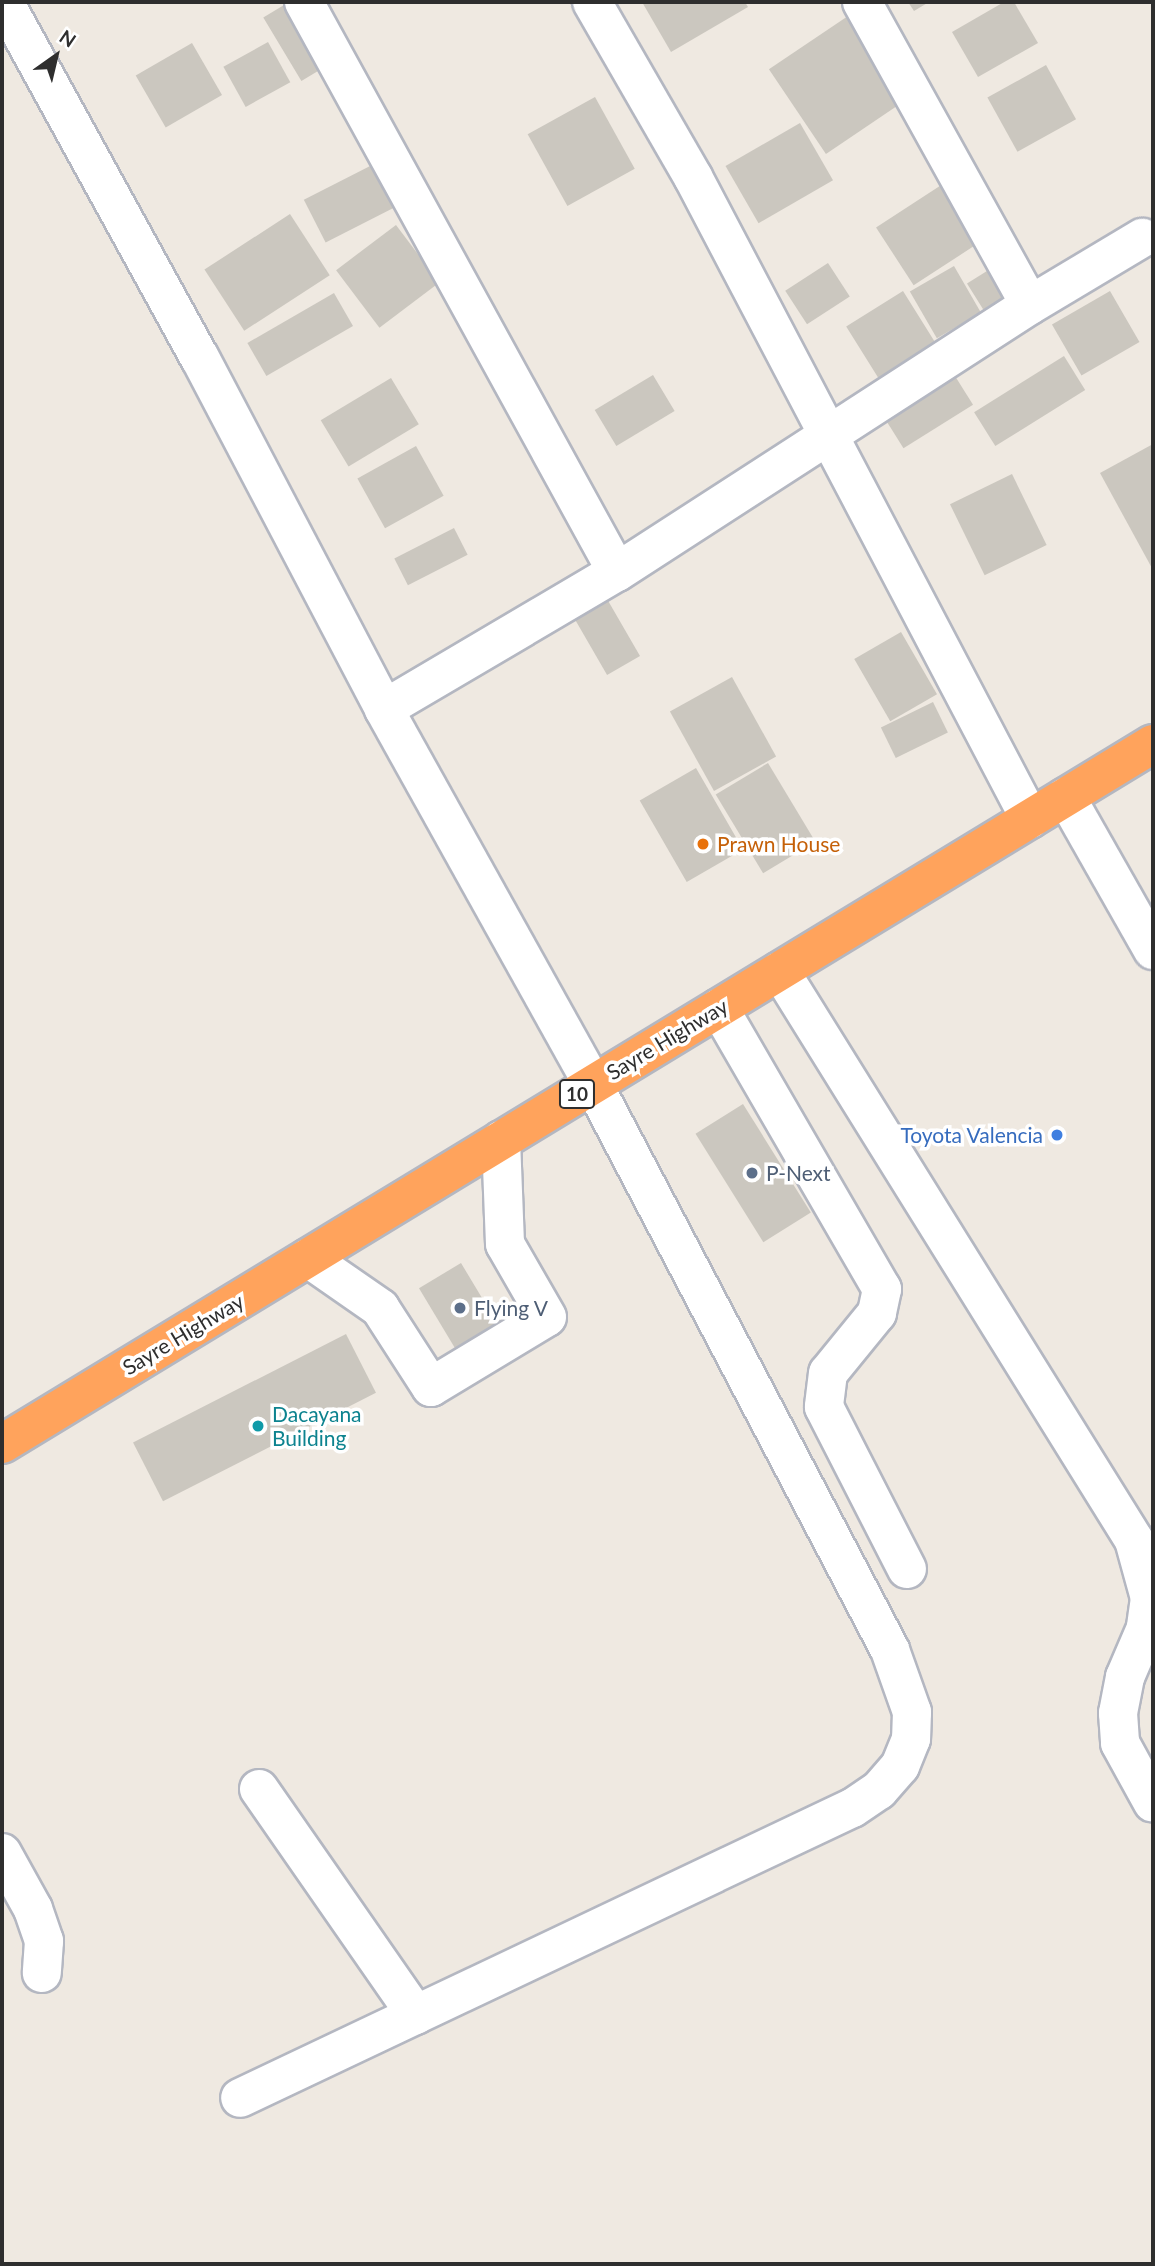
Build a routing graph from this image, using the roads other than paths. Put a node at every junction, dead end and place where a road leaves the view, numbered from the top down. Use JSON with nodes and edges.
{"nodes":[{"id":1,"x":4,"y":2,"type":"edge"},
{"id":2,"x":304,"y":2,"type":"edge"},
{"id":3,"x":592,"y":2,"type":"edge"},
{"id":4,"x":862,"y":2,"type":"edge"},
{"id":5,"x":1142,"y":238,"type":"dead end"},
{"id":6,"x":1030,"y":305,"type":"junction"},
{"id":7,"x":830,"y":438,"type":"junction"},
{"id":8,"x":617,"y":572,"type":"junction"},
{"id":9,"x":384,"y":709,"type":"junction"},
{"id":10,"x":1153,"y":744,"type":"edge"},
{"id":11,"x":1066,"y":797,"type":"junction"},
{"id":12,"x":1030,"y":819,"type":"junction"},
{"id":13,"x":1153,"y":950,"type":"edge"},
{"id":14,"x":780,"y":971,"type":"junction"},
{"id":15,"x":719,"y":1008,"type":"junction"},
{"id":16,"x":593,"y":1084,"type":"junction"},
{"id":17,"x":501,"y":1140,"type":"junction"},
{"id":18,"x":307,"y":1258,"type":"junction"},
{"id":19,"x":2,"y":1444,"type":"edge"},
{"id":20,"x":907,"y":1569,"type":"dead end"},
{"id":21,"x":259,"y":1789,"type":"dead end"},
{"id":22,"x":1153,"y":1803,"type":"edge"},
{"id":23,"x":2,"y":1853,"type":"edge"},
{"id":24,"x":42,"y":1973,"type":"dead end"},
{"id":25,"x":416,"y":2015,"type":"junction"},
{"id":26,"x":240,"y":2098,"type":"dead end"}],
"edges":[{"from":1,"to":9,"type":"street"},
{"from":2,"to":8,"type":"street"},
{"from":3,"to":7,"type":"street"},
{"from":4,"to":6,"type":"street"},
{"from":5,"to":6,"type":"street"},
{"from":6,"to":7,"type":"street"},
{"from":7,"to":8,"type":"street"},
{"from":7,"to":12,"type":"street"},
{"from":8,"to":9,"type":"street"},
{"from":9,"to":16,"type":"street"},
{"from":10,"to":11,"type":"highway","name":"Sayre Highway","number":"10"},
{"from":11,"to":12,"type":"highway","name":"Sayre Highway","number":"10"},
{"from":11,"to":13,"type":"street"},
{"from":12,"to":14,"type":"highway","name":"Sayre Highway","number":"10"},
{"from":14,"to":15,"type":"highway","name":"Sayre Highway","number":"10"},
{"from":14,"to":22,"type":"street"},
{"from":15,"to":16,"type":"highway","name":"Sayre Highway","number":"10"},
{"from":15,"to":20,"type":"street"},
{"from":16,"to":17,"type":"highway","name":"Sayre Highway","number":"10"},
{"from":16,"to":25,"type":"street"},
{"from":17,"to":18,"type":"highway","name":"Sayre Highway","number":"10"},
{"from":17,"to":18,"type":"street"},
{"from":18,"to":19,"type":"highway","name":"Sayre Highway","number":"10"},
{"from":21,"to":25,"type":"street"},
{"from":23,"to":24,"type":"street"},
{"from":25,"to":26,"type":"street"}]}
